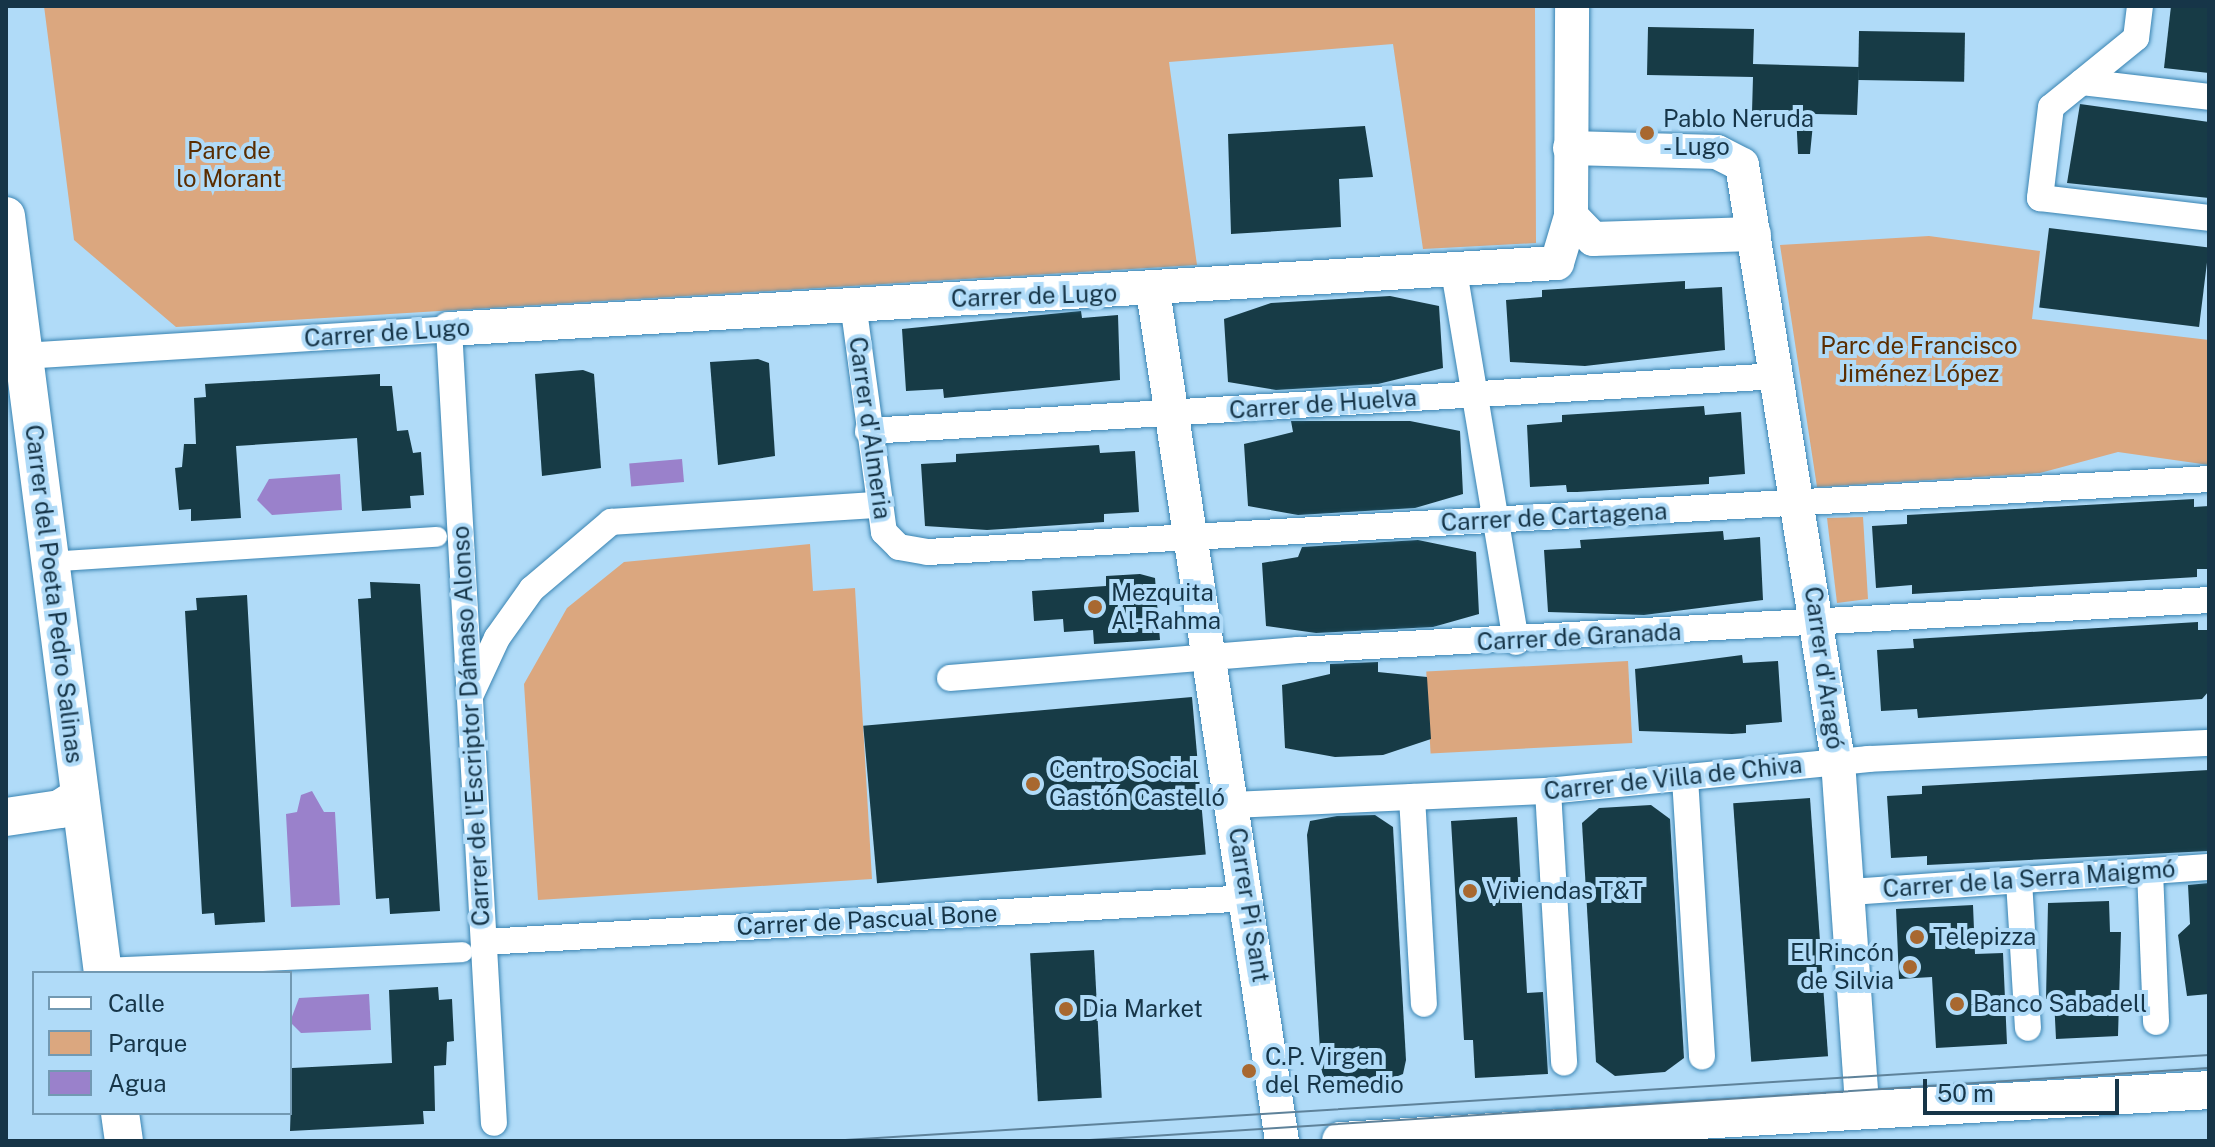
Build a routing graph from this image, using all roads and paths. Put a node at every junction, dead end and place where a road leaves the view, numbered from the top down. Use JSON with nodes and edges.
{"nodes":[{"id":1,"x":1572,"y":6,"type":"edge"},
{"id":2,"x":2140,"y":6,"type":"edge"},
{"id":3,"x":2082,"y":82,"type":"junction"},
{"id":4,"x":2209,"y":97,"type":"edge"},
{"id":5,"x":1570,"y":148,"type":"junction"},
{"id":6,"x":6,"y":216,"type":"edge"},
{"id":7,"x":1571,"y":216,"type":"junction"},
{"id":8,"x":2209,"y":218,"type":"edge"},
{"id":9,"x":1754,"y":234,"type":"junction"},
{"id":10,"x":1454,"y":271,"type":"junction"},
{"id":11,"x":1153,"y":291,"type":"junction"},
{"id":12,"x":853,"y":303,"type":"junction"},
{"id":13,"x":449,"y":329,"type":"junction"},
{"id":14,"x":24,"y":356,"type":"junction"},
{"id":15,"x":1778,"y":376,"type":"junction"},
{"id":16,"x":1477,"y":393,"type":"junction"},
{"id":17,"x":1175,"y":415,"type":"junction"},
{"id":18,"x":868,"y":431,"type":"junction"},
{"id":19,"x":2209,"y":479,"type":"edge"},
{"id":20,"x":1799,"y":503,"type":"junction"},
{"id":21,"x":877,"y":505,"type":"junction"},
{"id":22,"x":1499,"y":521,"type":"junction"},
{"id":23,"x":437,"y":537,"type":"dead end"},
{"id":24,"x":1192,"y":537,"type":"junction"},
{"id":25,"x":899,"y":547,"type":"joint"},
{"id":26,"x":47,"y":562,"type":"junction"},
{"id":27,"x":2209,"y":600,"type":"edge"},
{"id":28,"x":1819,"y":625,"type":"junction"},
{"id":29,"x":1516,"y":642,"type":"junction"},
{"id":30,"x":1208,"y":659,"type":"junction"},
{"id":31,"x":950,"y":678,"type":"dead end"},
{"id":32,"x":468,"y":700,"type":"junction"},
{"id":33,"x":2209,"y":743,"type":"edge"},
{"id":34,"x":1838,"y":761,"type":"junction"},
{"id":35,"x":1685,"y":778,"type":"junction"},
{"id":36,"x":1548,"y":791,"type":"junction"},
{"id":37,"x":80,"y":796,"type":"junction"},
{"id":38,"x":1412,"y":797,"type":"junction"},
{"id":39,"x":1234,"y":805,"type":"junction"},
{"id":40,"x":6,"y":817,"type":"edge"},
{"id":41,"x":2209,"y":867,"type":"edge"},
{"id":42,"x":2150,"y":871,"type":"junction"},
{"id":43,"x":2019,"y":881,"type":"junction"},
{"id":44,"x":1849,"y":892,"type":"junction"},
{"id":45,"x":1249,"y":898,"type":"junction"},
{"id":46,"x":474,"y":947,"type":"junction"},
{"id":47,"x":102,"y":970,"type":"edge"},
{"id":48,"x":1424,"y":1004,"type":"dead end"},
{"id":49,"x":2156,"y":1022,"type":"dead end"},
{"id":50,"x":2028,"y":1028,"type":"dead end"},
{"id":51,"x":1702,"y":1056,"type":"dead end"},
{"id":52,"x":1564,"y":1063,"type":"dead end"},
{"id":53,"x":2209,"y":1090,"type":"edge"},
{"id":54,"x":1862,"y":1106,"type":"junction"},
{"id":55,"x":120,"y":1115,"type":"edge"},
{"id":56,"x":494,"y":1123,"type":"dead end"},
{"id":57,"x":1282,"y":1130,"type":"edge"},
{"id":58,"x":1391,"y":1139,"type":"edge"},
{"id":59,"x":124,"y":1141,"type":"edge"},
{"id":60,"x":1341,"y":1141,"type":"edge"}],
"edges":[{"from":1,"to":5,"type":"street"},
{"from":2,"to":3,"type":"street"},
{"from":3,"to":4,"type":"street"},
{"from":3,"to":8,"type":"street"},
{"from":5,"to":7,"type":"street"},
{"from":5,"to":9,"type":"street"},
{"from":6,"to":14,"type":"main road","name":"Carrer del Poeta Pedro Salinas"},
{"from":7,"to":9,"type":"street"},
{"from":7,"to":10,"type":"street","name":"Carrer de Lugo"},
{"from":9,"to":15,"type":"street","name":"Carrer d'Aragó"},
{"from":10,"to":11,"type":"street","name":"Carrer de Lugo"},
{"from":10,"to":16,"type":"street"},
{"from":11,"to":12,"type":"street","name":"Carrer de Lugo"},
{"from":11,"to":17,"type":"street","name":"Carrer Pi Sant"},
{"from":12,"to":13,"type":"street","name":"Carrer de Lugo"},
{"from":12,"to":18,"type":"street","name":"Carrer d'Almeria"},
{"from":13,"to":14,"type":"street","name":"Carrer de Lugo"},
{"from":13,"to":32,"type":"street","name":"Carrer de l'Escriptor Dámaso Alonso"},
{"from":14,"to":26,"type":"main road","name":"Carrer del Poeta Pedro Salinas"},
{"from":15,"to":16,"type":"street","name":"Carrer de Huelva"},
{"from":15,"to":20,"type":"street","name":"Carrer d'Aragó"},
{"from":16,"to":17,"type":"street","name":"Carrer de Huelva"},
{"from":16,"to":22,"type":"street"},
{"from":17,"to":18,"type":"street","name":"Carrer de Huelva"},
{"from":17,"to":24,"type":"street","name":"Carrer Pi Sant"},
{"from":18,"to":21,"type":"street","name":"Carrer d'Almeria"},
{"from":19,"to":20,"type":"street","name":"Carrer de Cartagena"},
{"from":20,"to":22,"type":"street","name":"Carrer de Cartagena"},
{"from":20,"to":28,"type":"street","name":"Carrer d'Aragó"},
{"from":21,"to":25,"type":"street","name":"Carrer d'Almeria"},
{"from":21,"to":32,"type":"street"},
{"from":22,"to":24,"type":"street","name":"Carrer de Cartagena"},
{"from":22,"to":29,"type":"street"},
{"from":23,"to":26,"type":"street"},
{"from":24,"to":25,"type":"street","name":"Carrer de Cartagena"},
{"from":24,"to":30,"type":"street","name":"Carrer Pi Sant"},
{"from":26,"to":37,"type":"main road","name":"Carrer del Poeta Pedro Salinas"},
{"from":27,"to":28,"type":"street","name":"Carrer de Granada"},
{"from":28,"to":29,"type":"street","name":"Carrer de Granada"},
{"from":28,"to":34,"type":"street","name":"Carrer d'Aragó"},
{"from":29,"to":30,"type":"street","name":"Carrer de Granada"},
{"from":30,"to":31,"type":"street","name":"Carrer de Granada"},
{"from":30,"to":39,"type":"street","name":"Carrer Pi Sant"},
{"from":32,"to":46,"type":"street","name":"Carrer de l'Escriptor Dámaso Alonso"},
{"from":33,"to":34,"type":"street","name":"Carrer de Villa de Chiva"},
{"from":34,"to":35,"type":"street","name":"Carrer de Villa de Chiva"},
{"from":34,"to":44,"type":"street","name":"Carrer d'Aragó"},
{"from":35,"to":36,"type":"street","name":"Carrer de Villa de Chiva"},
{"from":35,"to":51,"type":"street"},
{"from":36,"to":38,"type":"street","name":"Carrer de Villa de Chiva"},
{"from":36,"to":52,"type":"street"},
{"from":37,"to":40,"type":"main road"},
{"from":37,"to":47,"type":"main road","name":"Carrer del Poeta Pedro Salinas"},
{"from":38,"to":39,"type":"street","name":"Carrer de Villa de Chiva"},
{"from":38,"to":48,"type":"street"},
{"from":39,"to":45,"type":"street","name":"Carrer Pi Sant"},
{"from":41,"to":42,"type":"street","name":"Carrer de la Serra Maigmó"},
{"from":42,"to":43,"type":"street","name":"Carrer de la Serra Maigmó"},
{"from":42,"to":49,"type":"street"},
{"from":43,"to":44,"type":"street","name":"Carrer de la Serra Maigmó"},
{"from":43,"to":50,"type":"street"},
{"from":44,"to":54,"type":"street","name":"Carrer d'Aragó"},
{"from":45,"to":46,"type":"street","name":"Carrer de Pascual Bone"},
{"from":45,"to":57,"type":"street","name":"Carrer Pi Sant"},
{"from":46,"to":47,"type":"street"},
{"from":46,"to":56,"type":"street","name":"Carrer de l'Escriptor Dámaso Alonso"},
{"from":53,"to":54,"type":"main road"},
{"from":54,"to":58,"type":"main road"},
{"from":55,"to":59,"type":"main road"},
{"from":58,"to":60,"type":"main road"}]}
